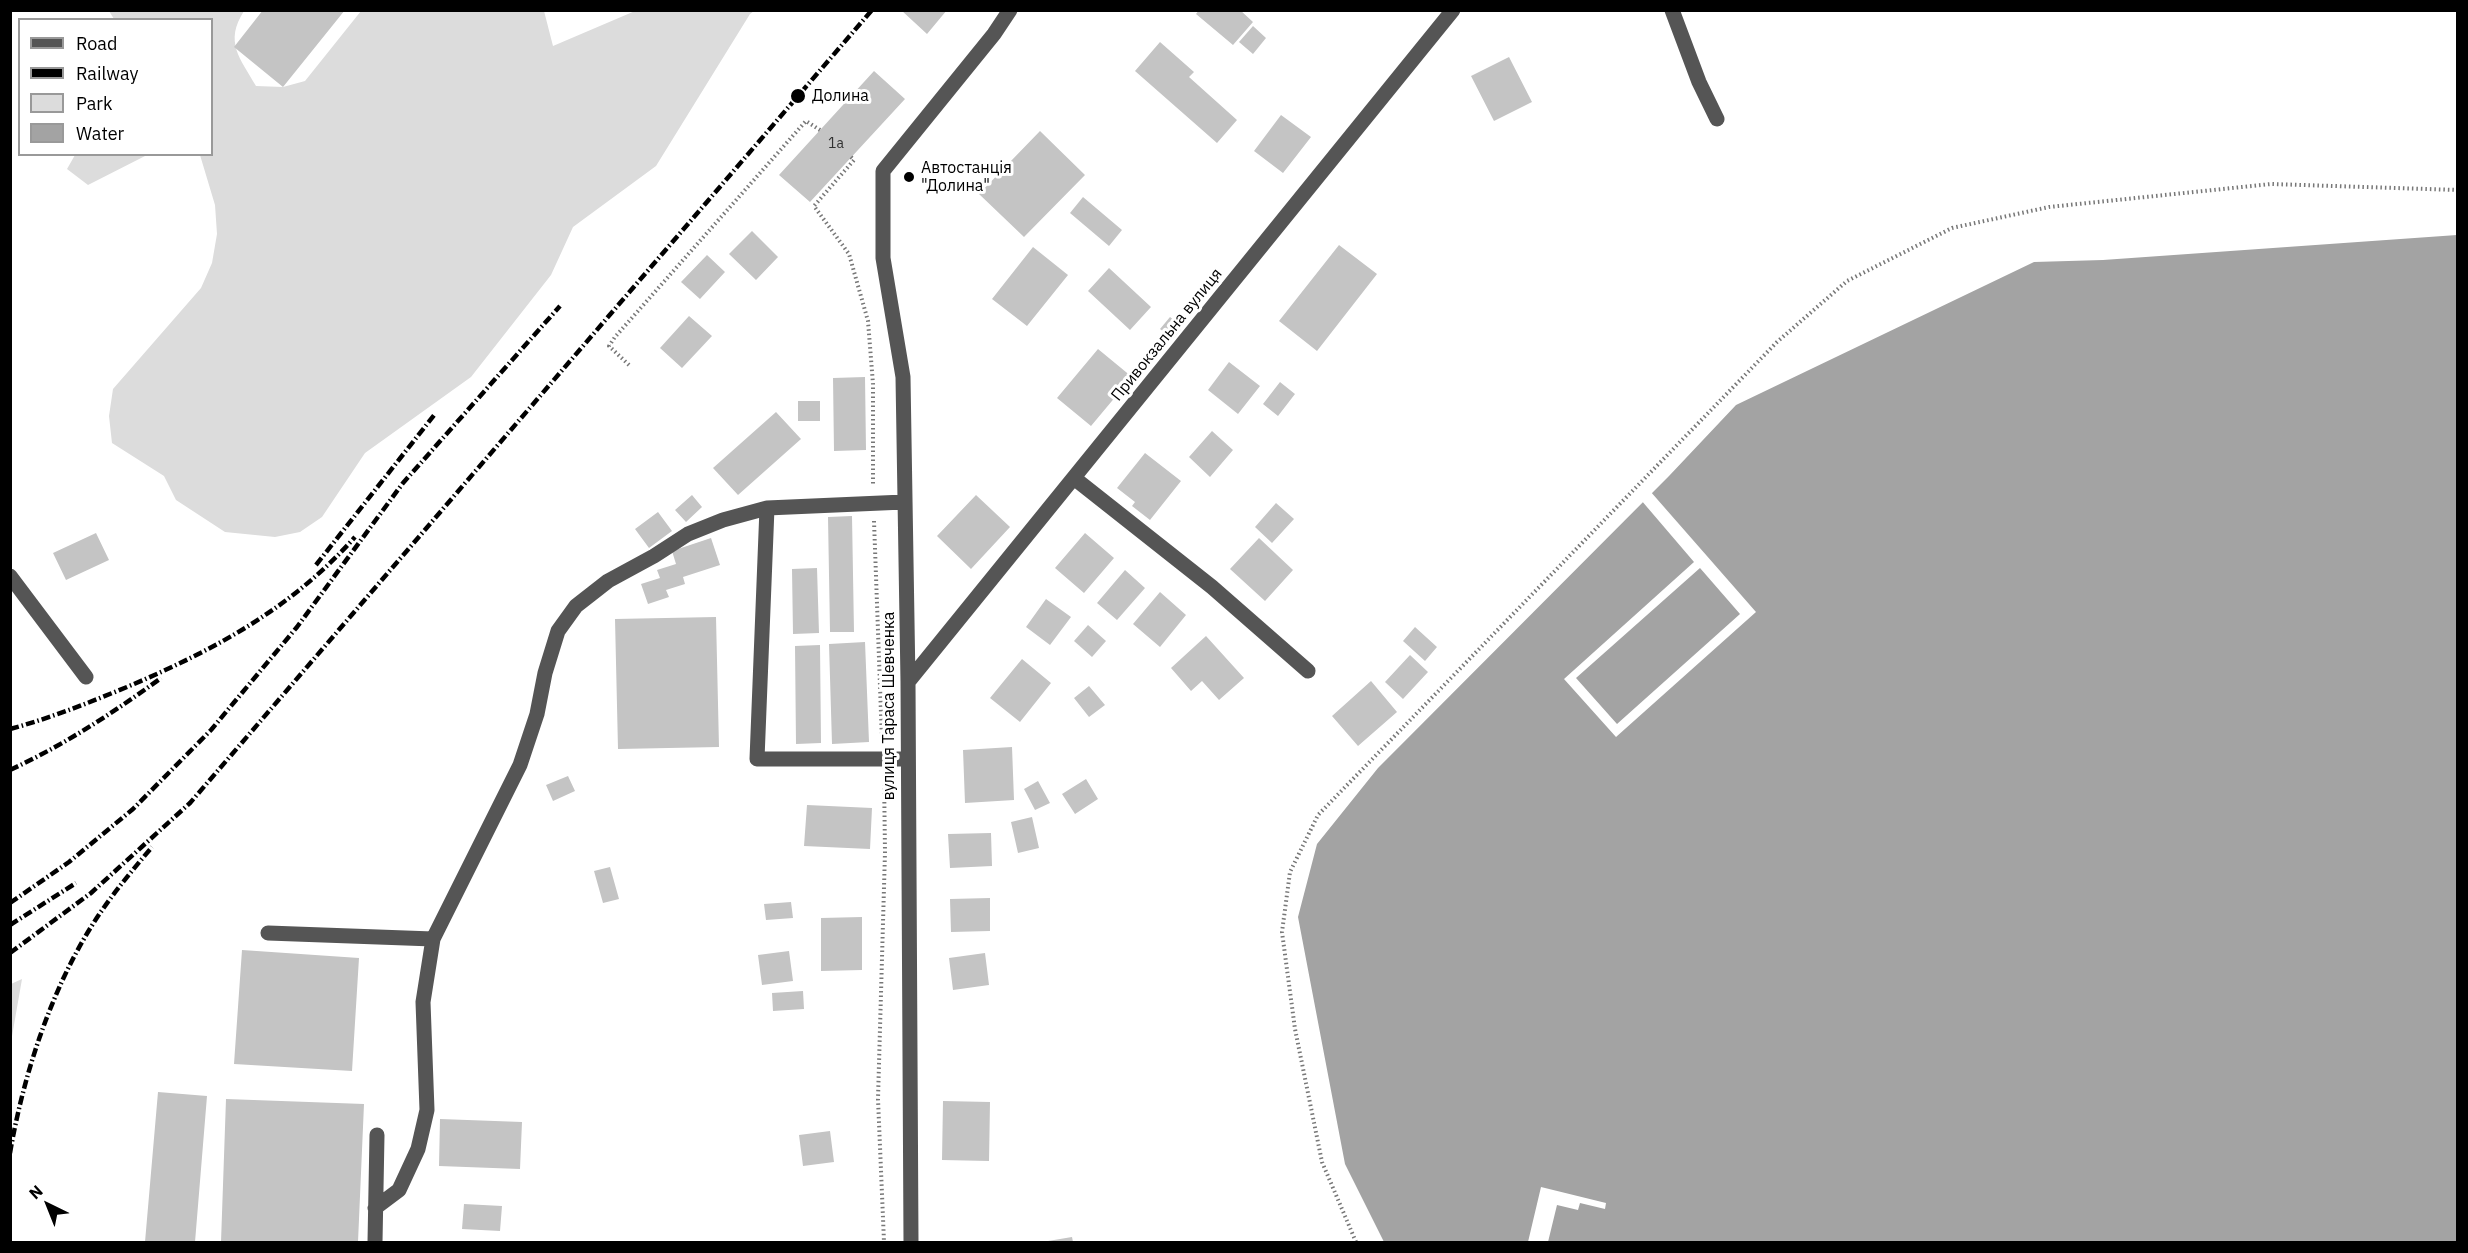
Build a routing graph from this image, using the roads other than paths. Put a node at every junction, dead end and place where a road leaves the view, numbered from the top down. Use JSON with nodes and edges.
{"nodes":[{"id":1,"x":1010,"y":10,"type":"edge"},
{"id":2,"x":1453,"y":10,"type":"edge"},
{"id":3,"x":1672,"y":10,"type":"edge"},
{"id":4,"x":1717,"y":119,"type":"dead end"},
{"id":5,"x":1074,"y":478,"type":"junction"},
{"id":6,"x":904,"y":502,"type":"junction"},
{"id":7,"x":766,"y":508,"type":"junction"},
{"id":8,"x":10,"y":576,"type":"edge"},
{"id":9,"x":1308,"y":671,"type":"dead end"},
{"id":10,"x":86,"y":677,"type":"dead end"},
{"id":11,"x":908,"y":682,"type":"junction"},
{"id":12,"x":907,"y":759,"type":"junction"},
{"id":13,"x":268,"y":933,"type":"dead end"},
{"id":14,"x":433,"y":939,"type":"junction"},
{"id":15,"x":377,"y":1135,"type":"dead end"},
{"id":16,"x":375,"y":1208,"type":"junction"},
{"id":17,"x":375,"y":1242,"type":"edge"},
{"id":18,"x":911,"y":1242,"type":"edge"}],
"edges":[{"from":1,"to":6,"type":"street","name":"вулиця Тараса Шевченка"},
{"from":2,"to":5,"type":"street","name":"Привокзальна вулиця"},
{"from":3,"to":4,"type":"street"},
{"from":5,"to":9,"type":"street"},
{"from":5,"to":11,"type":"street","name":"Привокзальна вулиця"},
{"from":6,"to":7,"type":"street"},
{"from":6,"to":11,"type":"street","name":"вулиця Тараса Шевченка"},
{"from":7,"to":12,"type":"street"},
{"from":7,"to":14,"type":"street"},
{"from":8,"to":10,"type":"street"},
{"from":11,"to":12,"type":"street","name":"вулиця Тараса Шевченка"},
{"from":12,"to":18,"type":"street","name":"вулиця Тараса Шевченка"},
{"from":13,"to":14,"type":"street"},
{"from":14,"to":16,"type":"street"},
{"from":15,"to":16,"type":"street"},
{"from":16,"to":17,"type":"street"}]}
